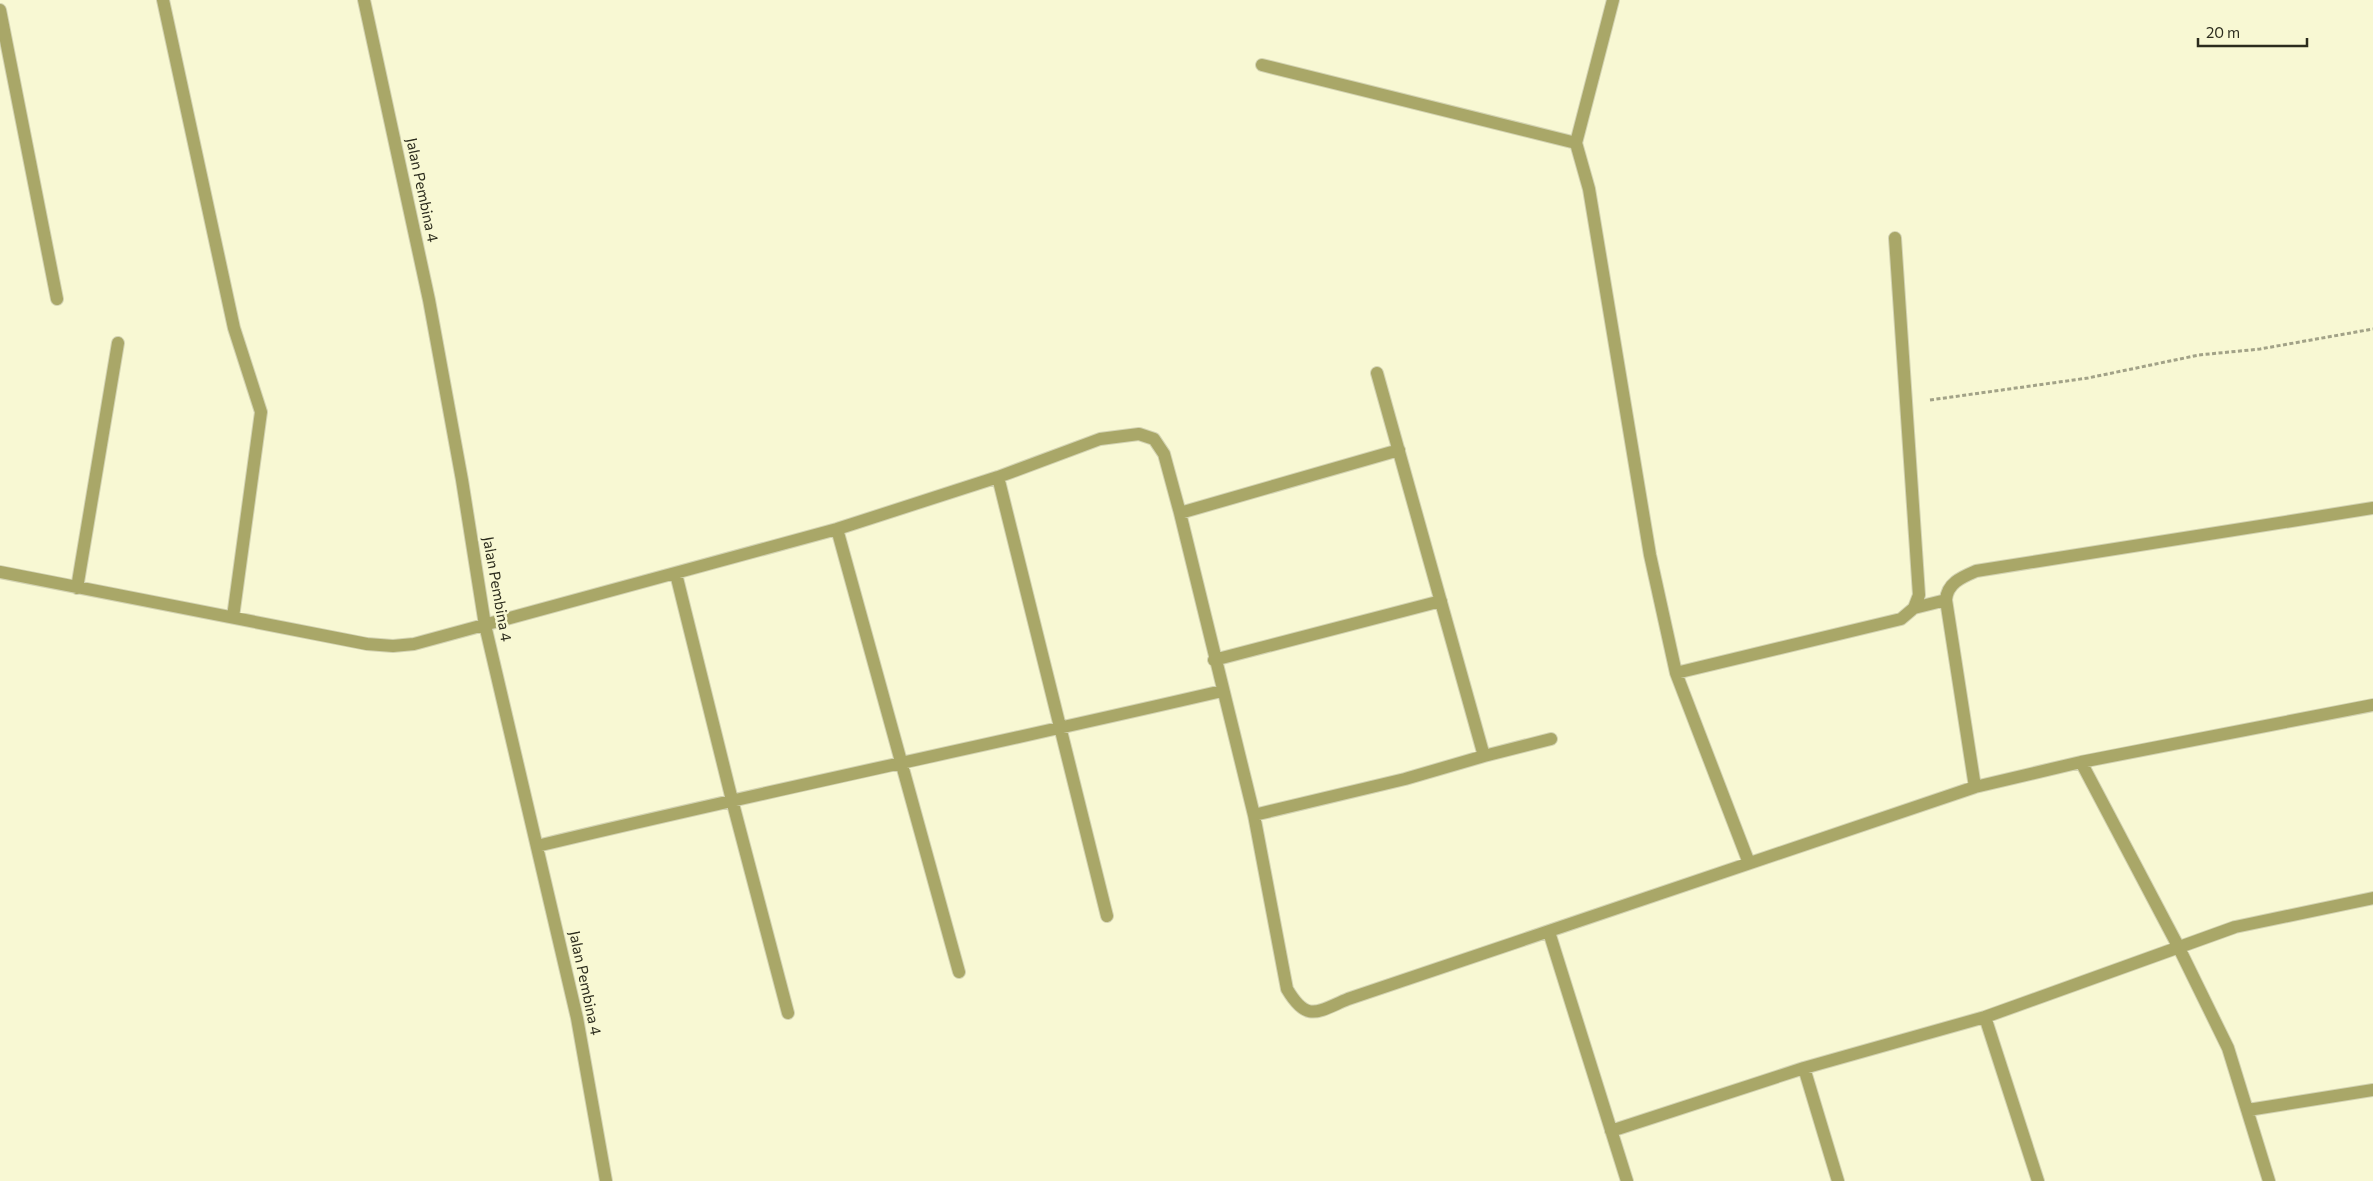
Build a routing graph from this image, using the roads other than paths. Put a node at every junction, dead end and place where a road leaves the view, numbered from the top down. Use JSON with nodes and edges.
{"nodes":[{"id":1,"x":163,"y":0,"type":"edge"},
{"id":2,"x":364,"y":0,"type":"edge"},
{"id":3,"x":1613,"y":0,"type":"edge"},
{"id":4,"x":0,"y":10,"type":"edge"},
{"id":5,"x":1262,"y":65,"type":"dead end"},
{"id":6,"x":1576,"y":143,"type":"junction"},
{"id":7,"x":1895,"y":238,"type":"dead end"},
{"id":8,"x":57,"y":299,"type":"dead end"},
{"id":9,"x":118,"y":343,"type":"dead end"},
{"id":10,"x":1378,"y":374,"type":"dead end"},
{"id":11,"x":1399,"y":450,"type":"junction"},
{"id":12,"x":998,"y":477,"type":"junction"},
{"id":13,"x":2373,"y":508,"type":"edge"},
{"id":14,"x":1180,"y":513,"type":"junction"},
{"id":15,"x":837,"y":529,"type":"junction"},
{"id":16,"x":0,"y":572,"type":"edge"},
{"id":17,"x":676,"y":574,"type":"junction"},
{"id":18,"x":77,"y":588,"type":"junction"},
{"id":19,"x":1946,"y":600,"type":"junction"},
{"id":20,"x":1441,"y":602,"type":"junction"},
{"id":21,"x":1914,"y":608,"type":"junction"},
{"id":22,"x":233,"y":617,"type":"junction"},
{"id":23,"x":485,"y":625,"type":"junction"},
{"id":24,"x":1214,"y":660,"type":"junction"},
{"id":25,"x":1676,"y":673,"type":"junction"},
{"id":26,"x":1222,"y":691,"type":"junction"},
{"id":27,"x":2373,"y":706,"type":"edge"},
{"id":28,"x":1060,"y":729,"type":"junction"},
{"id":29,"x":1551,"y":739,"type":"dead end"},
{"id":30,"x":1484,"y":756,"type":"junction"},
{"id":31,"x":2082,"y":762,"type":"junction"},
{"id":32,"x":901,"y":765,"type":"junction"},
{"id":33,"x":1975,"y":787,"type":"junction"},
{"id":34,"x":732,"y":800,"type":"junction"},
{"id":35,"x":1254,"y":815,"type":"junction"},
{"id":36,"x":537,"y":846,"type":"junction"},
{"id":37,"x":1749,"y":863,"type":"junction"},
{"id":38,"x":2373,"y":898,"type":"edge"},
{"id":39,"x":1107,"y":916,"type":"dead end"},
{"id":40,"x":1549,"y":932,"type":"junction"},
{"id":41,"x":2178,"y":946,"type":"junction"},
{"id":42,"x":960,"y":972,"type":"dead end"},
{"id":43,"x":788,"y":1013,"type":"dead end"},
{"id":44,"x":1986,"y":1016,"type":"junction"},
{"id":45,"x":1804,"y":1068,"type":"junction"},
{"id":46,"x":2373,"y":1090,"type":"edge"},
{"id":47,"x":2248,"y":1110,"type":"junction"},
{"id":48,"x":1611,"y":1131,"type":"junction"},
{"id":49,"x":606,"y":1181,"type":"edge"},
{"id":50,"x":1627,"y":1181,"type":"edge"},
{"id":51,"x":1838,"y":1181,"type":"edge"},
{"id":52,"x":2038,"y":1181,"type":"edge"},
{"id":53,"x":2269,"y":1181,"type":"edge"}],
"edges":[{"from":1,"to":22,"type":"street"},
{"from":2,"to":23,"type":"street","name":"Jalan Pembina 4"},
{"from":3,"to":6,"type":"street"},
{"from":4,"to":8,"type":"street"},
{"from":5,"to":6,"type":"street"},
{"from":6,"to":25,"type":"street"},
{"from":7,"to":21,"type":"street"},
{"from":9,"to":18,"type":"street"},
{"from":10,"to":11,"type":"street"},
{"from":11,"to":14,"type":"street"},
{"from":11,"to":20,"type":"street"},
{"from":12,"to":14,"type":"street"},
{"from":12,"to":15,"type":"street"},
{"from":12,"to":28,"type":"street"},
{"from":13,"to":19,"type":"street"},
{"from":14,"to":24,"type":"street"},
{"from":15,"to":17,"type":"street"},
{"from":15,"to":32,"type":"street"},
{"from":16,"to":18,"type":"street"},
{"from":17,"to":23,"type":"street"},
{"from":17,"to":34,"type":"street"},
{"from":18,"to":22,"type":"street"},
{"from":19,"to":21,"type":"street"},
{"from":19,"to":33,"type":"street"},
{"from":20,"to":24,"type":"street"},
{"from":20,"to":30,"type":"street"},
{"from":21,"to":25,"type":"street"},
{"from":22,"to":23,"type":"street"},
{"from":23,"to":36,"type":"street","name":"Jalan Pembina 4"},
{"from":24,"to":26,"type":"street"},
{"from":25,"to":37,"type":"street"},
{"from":26,"to":28,"type":"street"},
{"from":26,"to":35,"type":"street"},
{"from":27,"to":31,"type":"street"},
{"from":28,"to":32,"type":"street"},
{"from":28,"to":39,"type":"street"},
{"from":29,"to":30,"type":"street"},
{"from":30,"to":35,"type":"street"},
{"from":31,"to":33,"type":"street"},
{"from":31,"to":41,"type":"street"},
{"from":32,"to":34,"type":"street"},
{"from":32,"to":42,"type":"street"},
{"from":33,"to":37,"type":"street"},
{"from":34,"to":36,"type":"street"},
{"from":34,"to":43,"type":"street"},
{"from":35,"to":40,"type":"street"},
{"from":36,"to":49,"type":"street","name":"Jalan Pembina 4"},
{"from":37,"to":40,"type":"street"},
{"from":38,"to":41,"type":"street"},
{"from":40,"to":48,"type":"street"},
{"from":41,"to":44,"type":"street"},
{"from":41,"to":47,"type":"street"},
{"from":44,"to":45,"type":"street"},
{"from":44,"to":52,"type":"street"},
{"from":45,"to":48,"type":"street"},
{"from":45,"to":51,"type":"street"},
{"from":46,"to":47,"type":"street"},
{"from":47,"to":53,"type":"street"},
{"from":48,"to":50,"type":"street"}]}
